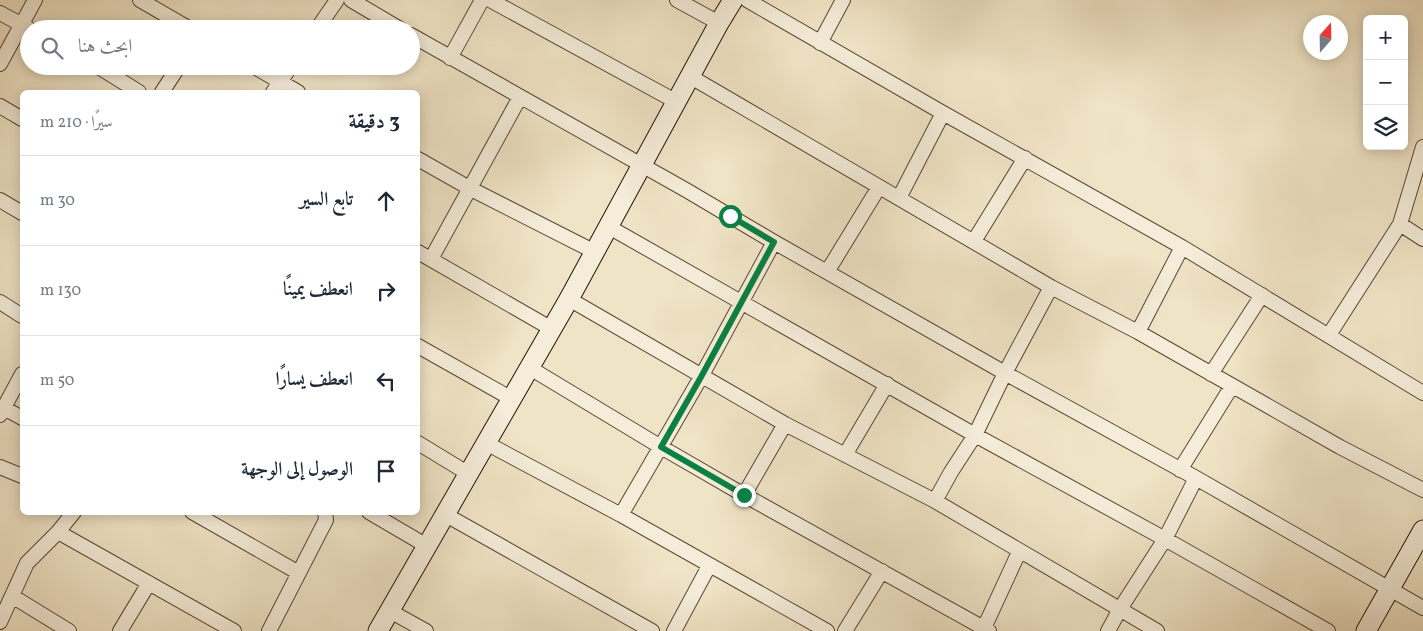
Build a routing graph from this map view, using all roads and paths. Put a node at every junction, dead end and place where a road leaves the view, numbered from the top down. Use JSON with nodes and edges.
{"nodes":[{"id":1,"x":35,"y":0,"type":"edge"},
{"id":2,"x":140,"y":0,"type":"edge"},
{"id":3,"x":337,"y":0,"type":"edge"},
{"id":4,"x":351,"y":0,"type":"edge"},
{"id":5,"x":482,"y":0,"type":"edge"},
{"id":6,"x":490,"y":0,"type":"edge"},
{"id":7,"x":677,"y":0,"type":"edge"},
{"id":8,"x":733,"y":0,"type":"edge"},
{"id":9,"x":747,"y":0,"type":"edge"},
{"id":10,"x":843,"y":0,"type":"edge"},
{"id":11,"x":0,"y":13,"type":"edge"},
{"id":12,"x":28,"y":20,"type":"edge"},
{"id":13,"x":174,"y":20,"type":"edge"},
{"id":14,"x":323,"y":20,"type":"edge"},
{"id":15,"x":385,"y":20,"type":"edge"},
{"id":16,"x":20,"y":23,"type":"edge"},
{"id":17,"x":719,"y":23,"type":"junction"},
{"id":18,"x":20,"y":35,"type":"edge"},
{"id":19,"x":420,"y":40,"type":"edge"},
{"id":20,"x":820,"y":43,"type":"junction"},
{"id":21,"x":450,"y":58,"type":"junction"},
{"id":22,"x":0,"y":64,"type":"edge"},
{"id":23,"x":112,"y":75,"type":"edge"},
{"id":24,"x":173,"y":75,"type":"edge"},
{"id":25,"x":263,"y":75,"type":"edge"},
{"id":26,"x":285,"y":75,"type":"edge"},
{"id":27,"x":691,"y":77,"type":"junction"},
{"id":28,"x":277,"y":87,"type":"edge"},
{"id":29,"x":136,"y":90,"type":"edge"},
{"id":30,"x":163,"y":90,"type":"edge"},
{"id":31,"x":290,"y":90,"type":"edge"},
{"id":32,"x":520,"y":97,"type":"junction"},
{"id":33,"x":677,"y":102,"type":"junction"},
{"id":34,"x":0,"y":106,"type":"edge"},
{"id":35,"x":943,"y":113,"type":"junction"},
{"id":36,"x":20,"y":118,"type":"edge"},
{"id":37,"x":1423,"y":147,"type":"edge"},
{"id":38,"x":1025,"y":158,"type":"junction"},
{"id":39,"x":420,"y":160,"type":"edge"},
{"id":40,"x":643,"y":166,"type":"junction"},
{"id":41,"x":879,"y":187,"type":"junction"},
{"id":42,"x":471,"y":189,"type":"junction"},
{"id":43,"x":899,"y":198,"type":"junction"},
{"id":44,"x":0,"y":200,"type":"edge"},
{"id":45,"x":20,"y":211,"type":"edge"},
{"id":46,"x":1400,"y":224,"type":"junction"},
{"id":47,"x":609,"y":227,"type":"junction"},
{"id":48,"x":1423,"y":239,"type":"edge"},
{"id":49,"x":974,"y":241,"type":"junction"},
{"id":50,"x":774,"y":242,"type":"junction"},
{"id":51,"x":1182,"y":246,"type":"junction"},
{"id":52,"x":595,"y":252,"type":"junction"},
{"id":53,"x":420,"y":253,"type":"edge"},
{"id":54,"x":431,"y":259,"type":"junction"},
{"id":55,"x":827,"y":272,"type":"junction"},
{"id":56,"x":1051,"y":287,"type":"junction"},
{"id":57,"x":1262,"y":295,"type":"junction"},
{"id":58,"x":569,"y":299,"type":"junction"},
{"id":59,"x":742,"y":301,"type":"junction"},
{"id":60,"x":0,"y":302,"type":"edge"},
{"id":61,"x":20,"y":315,"type":"edge"},
{"id":62,"x":552,"y":328,"type":"junction"},
{"id":63,"x":1138,"y":332,"type":"junction"},
{"id":64,"x":1329,"y":336,"type":"junction"},
{"id":65,"x":420,"y":347,"type":"edge"},
{"id":66,"x":530,"y":368,"type":"junction"},
{"id":67,"x":1005,"y":373,"type":"junction"},
{"id":68,"x":1211,"y":374,"type":"junction"},
{"id":69,"x":701,"y":377,"type":"junction"},
{"id":70,"x":20,"y":378,"type":"edge"},
{"id":71,"x":887,"y":384,"type":"junction"},
{"id":72,"x":1232,"y":386,"type":"junction"},
{"id":73,"x":1423,"y":392,"type":"edge"},
{"id":74,"x":512,"y":399,"type":"junction"},
{"id":75,"x":2,"y":411,"type":"edge"},
{"id":76,"x":20,"y":417,"type":"edge"},
{"id":77,"x":785,"y":424,"type":"junction"},
{"id":78,"x":975,"y":435,"type":"junction"},
{"id":79,"x":486,"y":443,"type":"junction"},
{"id":80,"x":420,"y":444,"type":"edge"},
{"id":81,"x":661,"y":447,"type":"junction"},
{"id":82,"x":845,"y":455,"type":"junction"},
{"id":83,"x":0,"y":467,"type":"edge"},
{"id":84,"x":1180,"y":470,"type":"junction"},
{"id":85,"x":468,"y":474,"type":"junction"},
{"id":86,"x":20,"y":475,"type":"edge"},
{"id":87,"x":1196,"y":478,"type":"junction"},
{"id":88,"x":1423,"y":490,"type":"edge"},
{"id":89,"x":744,"y":495,"type":"junction"},
{"id":90,"x":935,"y":501,"type":"junction"},
{"id":91,"x":72,"y":515,"type":"edge"},
{"id":92,"x":197,"y":515,"type":"edge"},
{"id":93,"x":326,"y":515,"type":"edge"},
{"id":94,"x":374,"y":515,"type":"edge"},
{"id":95,"x":446,"y":515,"type":"junction"},
{"id":96,"x":621,"y":515,"type":"junction"},
{"id":97,"x":1423,"y":530,"type":"edge"},
{"id":98,"x":58,"y":532,"type":"junction"},
{"id":99,"x":1165,"y":539,"type":"junction"},
{"id":100,"x":427,"y":546,"type":"junction"},
{"id":101,"x":1019,"y":552,"type":"junction"},
{"id":102,"x":709,"y":566,"type":"junction"},
{"id":103,"x":882,"y":571,"type":"junction"},
{"id":104,"x":299,"y":573,"type":"junction"},
{"id":105,"x":149,"y":583,"type":"junction"},
{"id":106,"x":1389,"y":589,"type":"junction"},
{"id":107,"x":12,"y":596,"type":"junction"},
{"id":108,"x":1423,"y":608,"type":"edge"},
{"id":109,"x":1120,"y":610,"type":"junction"},
{"id":110,"x":390,"y":611,"type":"junction"},
{"id":111,"x":0,"y":622,"type":"edge"},
{"id":112,"x":986,"y":630,"type":"edge"},
{"id":113,"x":69,"y":631,"type":"edge"},
{"id":114,"x":120,"y":631,"type":"edge"},
{"id":115,"x":234,"y":631,"type":"edge"},
{"id":116,"x":269,"y":631,"type":"edge"},
{"id":117,"x":378,"y":631,"type":"edge"},
{"id":118,"x":426,"y":631,"type":"edge"},
{"id":119,"x":652,"y":631,"type":"edge"},
{"id":120,"x":674,"y":631,"type":"edge"},
{"id":121,"x":827,"y":631,"type":"edge"},
{"id":122,"x":845,"y":631,"type":"edge"},
{"id":123,"x":1108,"y":631,"type":"edge"},
{"id":124,"x":1157,"y":631,"type":"edge"},
{"id":125,"x":1328,"y":631,"type":"edge"},
{"id":126,"x":1366,"y":631,"type":"edge"}],
"edges":[{"from":1,"to":12,"type":"street"},
{"from":2,"to":13,"type":"street"},
{"from":3,"to":14,"type":"street"},
{"from":4,"to":15,"type":"street"},
{"from":5,"to":21,"type":"street"},
{"from":6,"to":33,"type":"street"},
{"from":7,"to":17,"type":"street"},
{"from":8,"to":17,"type":"street"},
{"from":9,"to":20,"type":"street"},
{"from":10,"to":20,"type":"street"},
{"from":11,"to":16,"type":"street"},
{"from":17,"to":27,"type":"street"},
{"from":18,"to":22,"type":"street"},
{"from":19,"to":21,"type":"street"},
{"from":20,"to":35,"type":"street"},
{"from":21,"to":32,"type":"street"},
{"from":23,"to":29,"type":"street"},
{"from":24,"to":30,"type":"street"},
{"from":25,"to":28,"type":"street"},
{"from":26,"to":28,"type":"street"},
{"from":27,"to":33,"type":"street"},
{"from":27,"to":41,"type":"street"},
{"from":28,"to":31,"type":"street"},
{"from":32,"to":40,"type":"street"},
{"from":32,"to":42,"type":"street"},
{"from":33,"to":40,"type":"street"},
{"from":34,"to":36,"type":"street"},
{"from":35,"to":38,"type":"street"},
{"from":35,"to":43,"type":"street"},
{"from":37,"to":46,"type":"street"},
{"from":38,"to":49,"type":"street"},
{"from":38,"to":51,"type":"street"},
{"from":39,"to":42,"type":"street"},
{"from":40,"to":47,"type":"street"},
{"from":40,"to":50,"type":"street"},
{"from":41,"to":43,"type":"street"},
{"from":41,"to":55,"type":"street"},
{"from":42,"to":52,"type":"street"},
{"from":42,"to":54,"type":"street"},
{"from":43,"to":49,"type":"street"},
{"from":44,"to":45,"type":"street"},
{"from":46,"to":48,"type":"street"},
{"from":46,"to":64,"type":"street"},
{"from":47,"to":52,"type":"street"},
{"from":47,"to":59,"type":"street"},
{"from":49,"to":56,"type":"street"},
{"from":50,"to":55,"type":"street"},
{"from":50,"to":59,"type":"street"},
{"from":51,"to":57,"type":"street"},
{"from":51,"to":63,"type":"street"},
{"from":52,"to":58,"type":"street"},
{"from":53,"to":54,"type":"street"},
{"from":54,"to":62,"type":"street"},
{"from":55,"to":67,"type":"street"},
{"from":56,"to":63,"type":"street"},
{"from":56,"to":67,"type":"street"},
{"from":57,"to":64,"type":"street"},
{"from":57,"to":68,"type":"street"},
{"from":58,"to":62,"type":"street"},
{"from":58,"to":69,"type":"street"},
{"from":59,"to":69,"type":"street"},
{"from":59,"to":71,"type":"street"},
{"from":60,"to":61,"type":"street"},
{"from":62,"to":66,"type":"street"},
{"from":63,"to":68,"type":"street"},
{"from":64,"to":73,"type":"street"},
{"from":65,"to":74,"type":"street"},
{"from":66,"to":74,"type":"street"},
{"from":66,"to":81,"type":"street"},
{"from":67,"to":78,"type":"street"},
{"from":67,"to":84,"type":"street"},
{"from":68,"to":72,"type":"street"},
{"from":69,"to":77,"type":"street"},
{"from":69,"to":81,"type":"street"},
{"from":70,"to":75,"type":"street"},
{"from":71,"to":78,"type":"street"},
{"from":71,"to":82,"type":"street"},
{"from":72,"to":84,"type":"street"},
{"from":72,"to":88,"type":"street"},
{"from":74,"to":79,"type":"street"},
{"from":75,"to":76,"type":"street"},
{"from":77,"to":82,"type":"street"},
{"from":77,"to":89,"type":"street"},
{"from":78,"to":90,"type":"street"},
{"from":78,"to":99,"type":"street"},
{"from":79,"to":85,"type":"street"},
{"from":79,"to":96,"type":"street"},
{"from":80,"to":85,"type":"street"},
{"from":81,"to":89,"type":"street"},
{"from":81,"to":96,"type":"street"},
{"from":82,"to":90,"type":"street"},
{"from":83,"to":86,"type":"street"},
{"from":84,"to":87,"type":"street"},
{"from":85,"to":95,"type":"street"},
{"from":87,"to":99,"type":"street"},
{"from":87,"to":106,"type":"street"},
{"from":89,"to":103,"type":"street"},
{"from":90,"to":101,"type":"street"},
{"from":91,"to":98,"type":"street"},
{"from":92,"to":104,"type":"street"},
{"from":93,"to":104,"type":"street"},
{"from":94,"to":100,"type":"street"},
{"from":95,"to":100,"type":"street"},
{"from":95,"to":119,"type":"street"},
{"from":96,"to":102,"type":"street"},
{"from":97,"to":106,"type":"street"},
{"from":98,"to":105,"type":"street"},
{"from":98,"to":107,"type":"street"},
{"from":99,"to":109,"type":"street"},
{"from":99,"to":125,"type":"street"},
{"from":100,"to":110,"type":"street"},
{"from":101,"to":109,"type":"street"},
{"from":101,"to":112,"type":"street"},
{"from":102,"to":120,"type":"street"},
{"from":102,"to":121,"type":"street"},
{"from":103,"to":112,"type":"street"},
{"from":103,"to":122,"type":"street"},
{"from":104,"to":116,"type":"street"},
{"from":105,"to":114,"type":"street"},
{"from":105,"to":115,"type":"street"},
{"from":106,"to":108,"type":"street"},
{"from":106,"to":126,"type":"street"},
{"from":107,"to":111,"type":"street"},
{"from":107,"to":113,"type":"street"},
{"from":109,"to":123,"type":"street"},
{"from":109,"to":124,"type":"street"},
{"from":110,"to":117,"type":"street"},
{"from":110,"to":118,"type":"street"}]}
